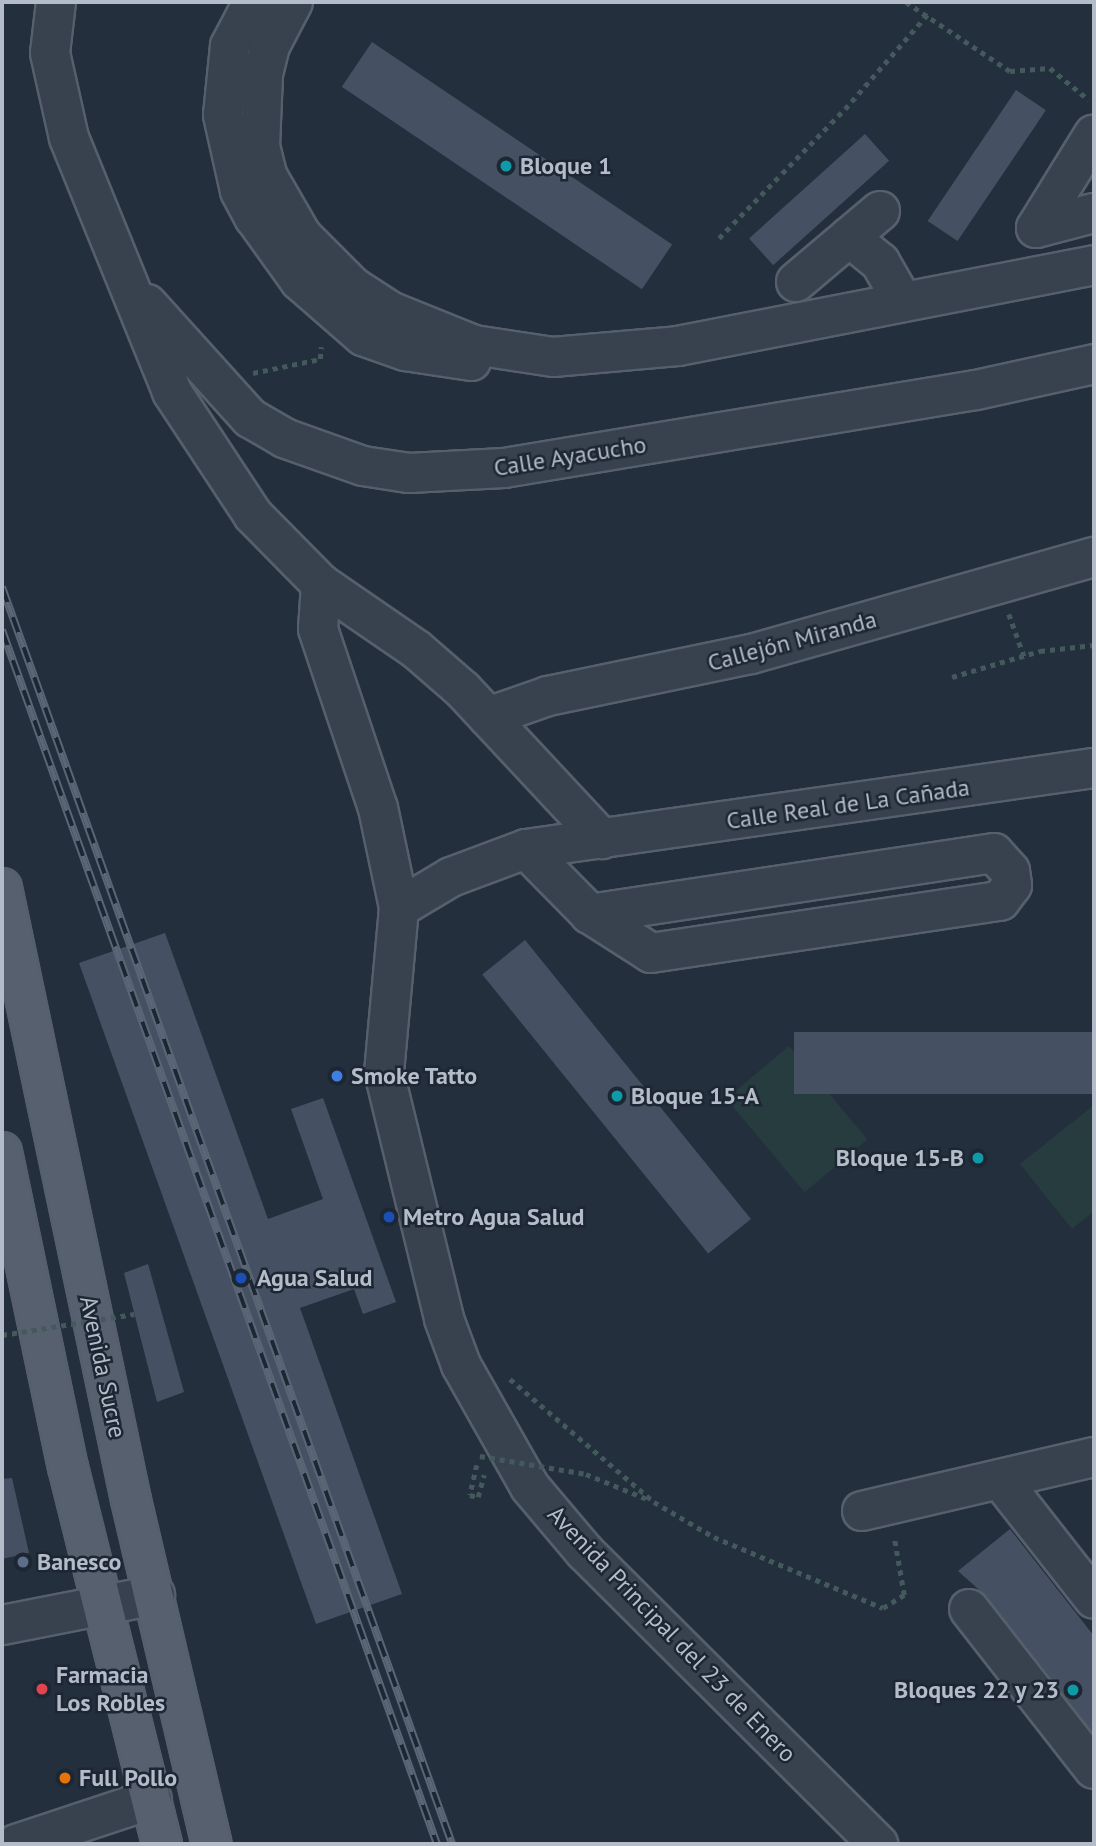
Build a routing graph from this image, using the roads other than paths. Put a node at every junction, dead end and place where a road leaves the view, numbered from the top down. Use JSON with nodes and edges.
{"nodes":[{"id":1,"x":56,"y":2,"type":"edge"},
{"id":2,"x":253,"y":2,"type":"edge"},
{"id":3,"x":293,"y":2,"type":"edge"},
{"id":4,"x":1094,"y":134,"type":"edge"},
{"id":5,"x":880,"y":211,"type":"dead end"},
{"id":6,"x":1094,"y":213,"type":"edge"},
{"id":7,"x":849,"y":237,"type":"junction"},
{"id":8,"x":1094,"y":265,"type":"edge"},
{"id":9,"x":121,"y":268,"type":"junction"},
{"id":10,"x":796,"y":282,"type":"dead end"},
{"id":11,"x":903,"y":302,"type":"junction"},
{"id":12,"x":511,"y":354,"type":"junction"},
{"id":13,"x":1094,"y":365,"type":"edge"},
{"id":14,"x":1094,"y":557,"type":"edge"},
{"id":15,"x":321,"y":584,"type":"junction"},
{"id":16,"x":488,"y":718,"type":"junction"},
{"id":17,"x":1094,"y":768,"type":"edge"},
{"id":18,"x":602,"y":839,"type":"junction"},
{"id":19,"x":526,"y":849,"type":"junction"},
{"id":20,"x":2,"y":888,"type":"edge"},
{"id":21,"x":399,"y":908,"type":"junction"},
{"id":22,"x":590,"y":914,"type":"junction"},
{"id":23,"x":2,"y":1152,"type":"edge"},
{"id":24,"x":1094,"y":1457,"type":"edge"},
{"id":25,"x":1000,"y":1479,"type":"junction"},
{"id":26,"x":875,"y":1508,"type":"road end"},
{"id":27,"x":155,"y":1595,"type":"junction"},
{"id":28,"x":1094,"y":1599,"type":"edge"},
{"id":29,"x":104,"y":1606,"type":"junction"},
{"id":30,"x":969,"y":1609,"type":"dead end"},
{"id":31,"x":2,"y":1625,"type":"edge"},
{"id":32,"x":1094,"y":1769,"type":"edge"},
{"id":33,"x":152,"y":1799,"type":"junction"},
{"id":34,"x":16,"y":1844,"type":"edge"},
{"id":35,"x":162,"y":1844,"type":"edge"},
{"id":36,"x":212,"y":1844,"type":"edge"},
{"id":37,"x":878,"y":1844,"type":"edge"}],
"edges":[{"from":1,"to":9,"type":"street"},
{"from":2,"to":12,"type":"street"},
{"from":3,"to":12,"type":"street"},
{"from":4,"to":6,"type":"street"},
{"from":5,"to":7,"type":"street"},
{"from":7,"to":10,"type":"street"},
{"from":7,"to":11,"type":"street"},
{"from":8,"to":11,"type":"street"},
{"from":9,"to":13,"type":"street","name":"Calle Ayacucho"},
{"from":9,"to":15,"type":"street"},
{"from":11,"to":12,"type":"street"},
{"from":14,"to":16,"type":"street","name":"Callejón Miranda"},
{"from":15,"to":16,"type":"street"},
{"from":15,"to":21,"type":"street","name":"Avenida Principal del 23 de Enero"},
{"from":16,"to":18,"type":"street"},
{"from":17,"to":18,"type":"street","name":"Calle Real de La Cañada"},
{"from":18,"to":19,"type":"street","name":"Calle Real de La Cañada"},
{"from":19,"to":21,"type":"street","name":"Calle Real de La Cañada"},
{"from":19,"to":22,"type":"street"},
{"from":20,"to":27,"type":"main road","name":"Avenida Sucre"},
{"from":21,"to":37,"type":"street","name":"Avenida Principal del 23 de Enero"},
{"from":22,"to":22,"type":"street"},
{"from":23,"to":29,"type":"main road"},
{"from":24,"to":25,"type":"street"},
{"from":25,"to":26,"type":"street"},
{"from":25,"to":28,"type":"street"},
{"from":27,"to":29,"type":"street"},
{"from":27,"to":36,"type":"main road","name":"Avenida Sucre"},
{"from":29,"to":31,"type":"street"},
{"from":29,"to":33,"type":"main road"},
{"from":30,"to":32,"type":"street"},
{"from":33,"to":34,"type":"street"},
{"from":33,"to":35,"type":"main road"}]}
